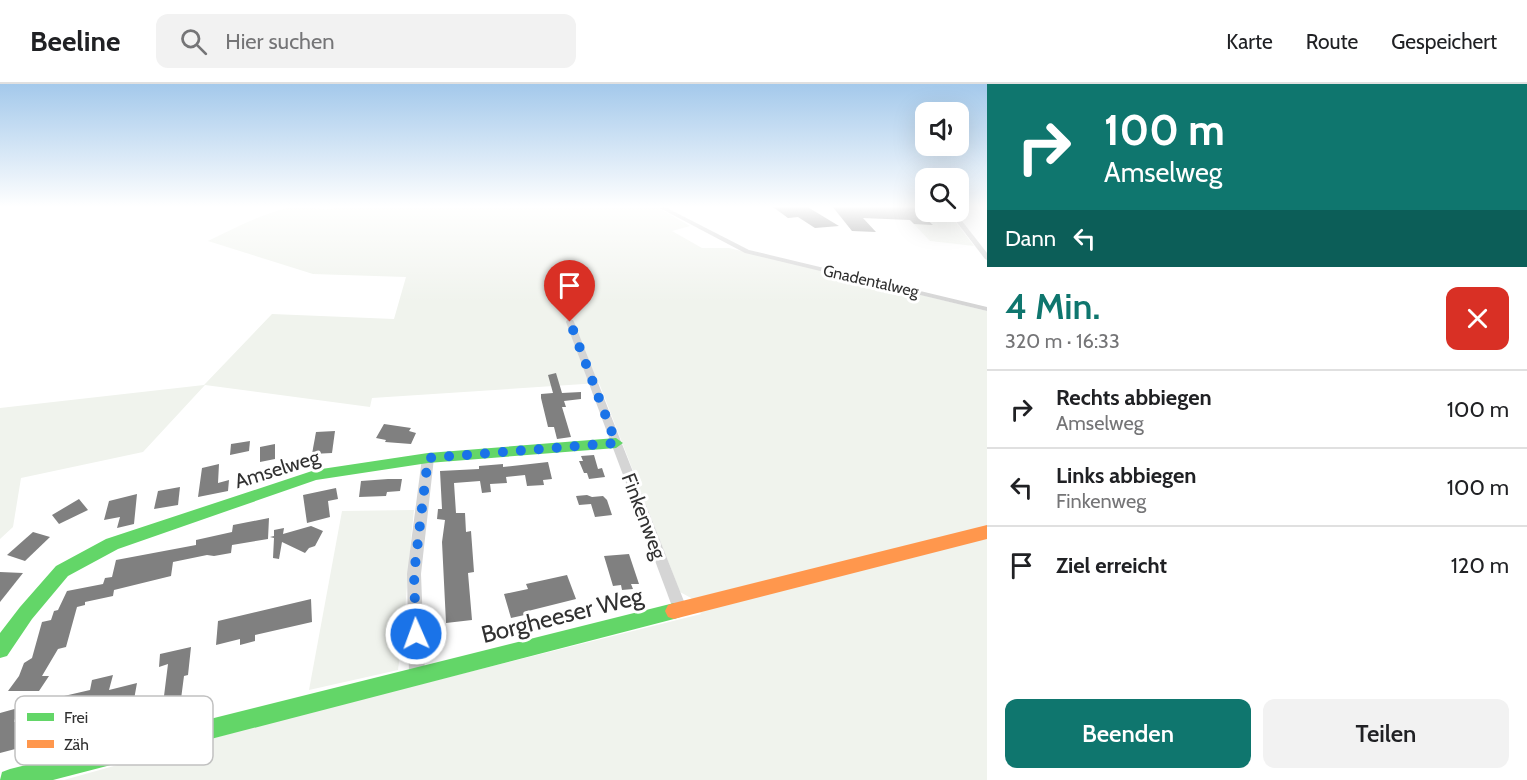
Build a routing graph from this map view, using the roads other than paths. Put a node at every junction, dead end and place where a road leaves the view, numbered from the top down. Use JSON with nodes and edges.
{"nodes":[{"id":1,"x":721,"y":238,"type":"edge"},
{"id":2,"x":972,"y":238,"type":"edge"},
{"id":3,"x":987,"y":258,"type":"edge"},
{"id":4,"x":987,"y":309,"type":"edge"},
{"id":5,"x":570,"y":322,"type":"dead end"},
{"id":6,"x":616,"y":443,"type":"junction"},
{"id":7,"x":428,"y":458,"type":"junction"},
{"id":8,"x":987,"y":532,"type":"edge"},
{"id":9,"x":680,"y":609,"type":"junction"},
{"id":10,"x":0,"y":649,"type":"edge"},
{"id":11,"x":417,"y":675,"type":"junction"},
{"id":12,"x":213,"y":728,"type":"edge"},
{"id":13,"x":68,"y":765,"type":"edge"},
{"id":14,"x":10,"y":780,"type":"edge"}],
"edges":[{"from":1,"to":4,"type":"street","name":"Gnadentalweg"},
{"from":2,"to":3,"type":"street"},
{"from":5,"to":6,"type":"street","name":"Finkenweg"},
{"from":6,"to":7,"type":"street","name":"Amselweg"},
{"from":6,"to":9,"type":"street","name":"Finkenweg"},
{"from":7,"to":10,"type":"street","name":"Amselweg"},
{"from":7,"to":11,"type":"street"},
{"from":8,"to":9,"type":"street","name":"Borgheeser Weg"},
{"from":9,"to":11,"type":"street","name":"Borgheeser Weg"},
{"from":11,"to":12,"type":"street","name":"Borgheeser Weg"},
{"from":13,"to":14,"type":"street","name":"Borgheeser Weg"}]}
